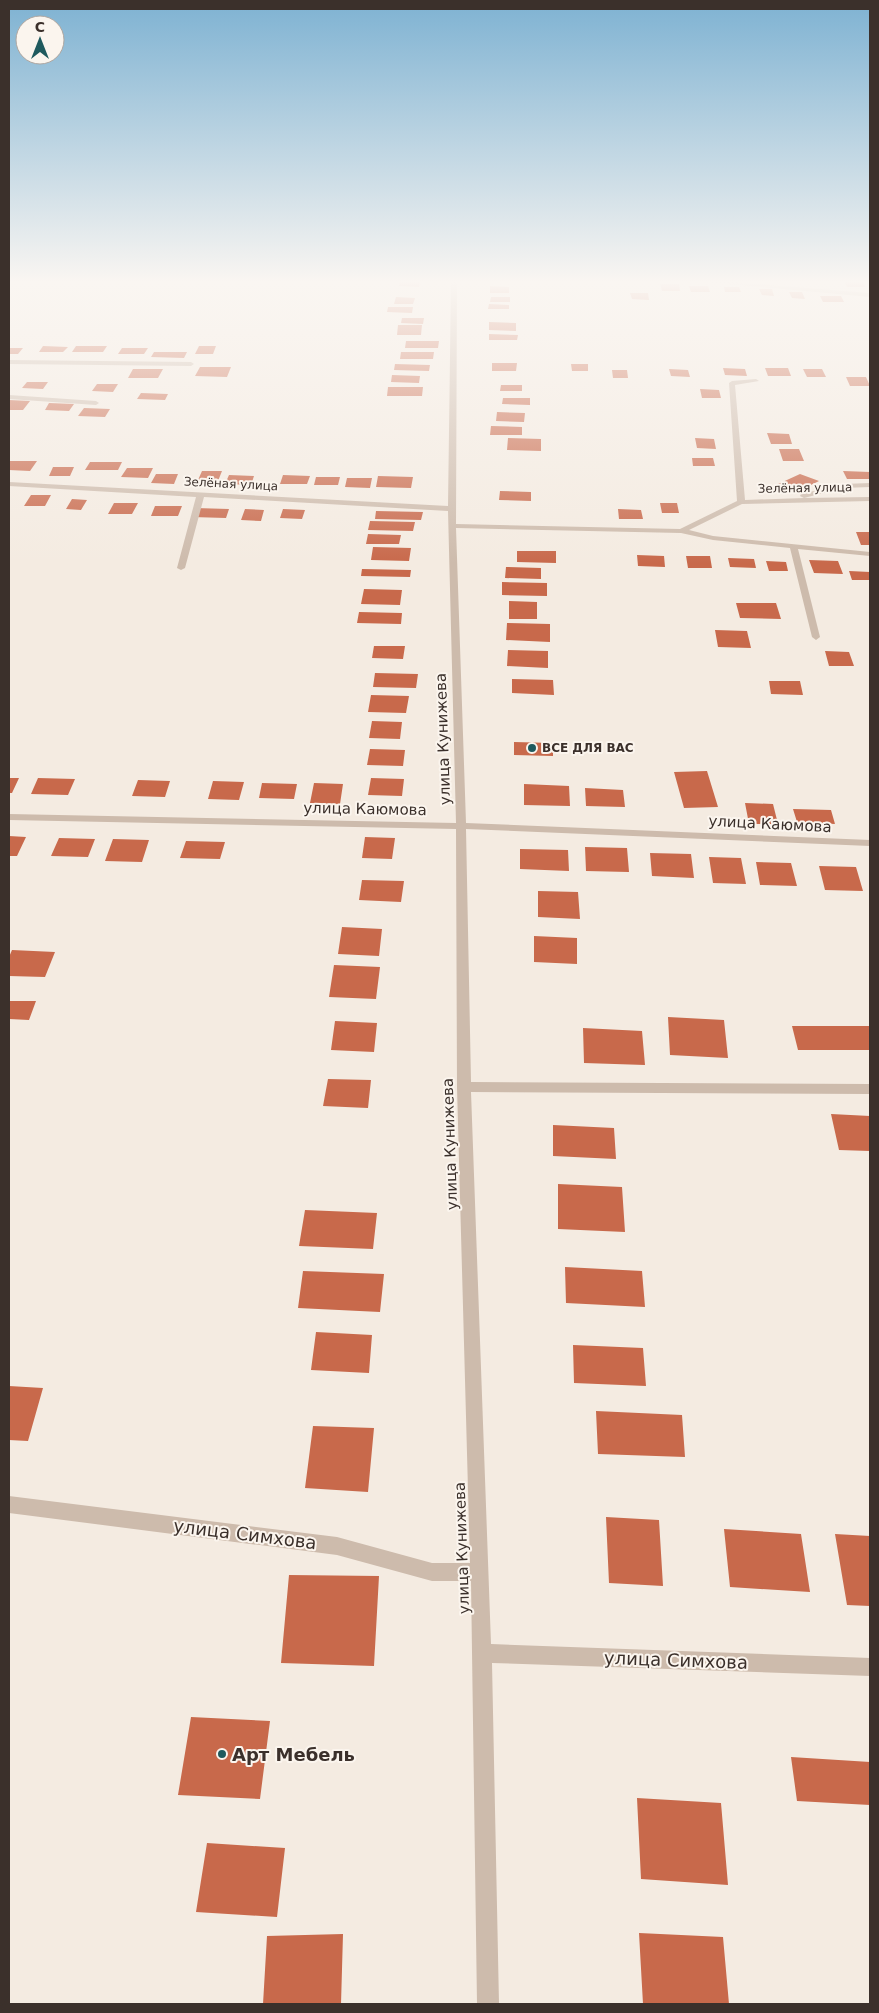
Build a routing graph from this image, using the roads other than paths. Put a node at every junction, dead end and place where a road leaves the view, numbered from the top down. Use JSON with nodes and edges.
{"nodes":[{"id":1,"x":453,"y":376,"type":"edge"},
{"id":2,"x":756,"y":381,"type":"dead end"},
{"id":3,"x":9,"y":397,"type":"edge"},
{"id":4,"x":96,"y":402,"type":"dead end"},
{"id":5,"x":9,"y":484,"type":"edge"},
{"id":6,"x":870,"y":485,"type":"edge"},
{"id":7,"x":201,"y":494,"type":"junction"},
{"id":8,"x":870,"y":499,"type":"edge"},
{"id":9,"x":782,"y":501,"type":"junction"},
{"id":10,"x":741,"y":502,"type":"junction"},
{"id":11,"x":452,"y":509,"type":"junction"},
{"id":12,"x":452,"y":526,"type":"junction"},
{"id":13,"x":681,"y":531,"type":"junction"},
{"id":14,"x":793,"y":546,"type":"junction"},
{"id":15,"x":870,"y":554,"type":"edge"},
{"id":16,"x":181,"y":568,"type":"dead end"},
{"id":17,"x":816,"y":638,"type":"dead end"},
{"id":18,"x":9,"y":817,"type":"edge"},
{"id":19,"x":461,"y":826,"type":"junction"},
{"id":20,"x":870,"y":843,"type":"edge"},
{"id":21,"x":464,"y":1086,"type":"junction"},
{"id":22,"x":870,"y":1090,"type":"edge"},
{"id":23,"x":9,"y":1506,"type":"edge"},
{"id":24,"x":480,"y":1572,"type":"junction"},
{"id":25,"x":482,"y":1653,"type":"junction"},
{"id":26,"x":870,"y":1666,"type":"edge"},
{"id":27,"x":488,"y":2004,"type":"edge"}],
"edges":[{"from":1,"to":11,"type":"street","name":"улица Кунижева"},
{"from":2,"to":10,"type":"street","name":"Зелёная улица"},
{"from":3,"to":4,"type":"street"},
{"from":5,"to":7,"type":"street","name":"Зелёная улица"},
{"from":6,"to":9,"type":"street"},
{"from":7,"to":11,"type":"street","name":"Зелёная улица"},
{"from":7,"to":16,"type":"street"},
{"from":8,"to":9,"type":"street","name":"Зелёная улица"},
{"from":9,"to":10,"type":"street","name":"Зелёная улица"},
{"from":10,"to":13,"type":"street","name":"Зелёная улица"},
{"from":11,"to":12,"type":"street","name":"улица Кунижева"},
{"from":12,"to":13,"type":"street","name":"Зелёная улица"},
{"from":12,"to":19,"type":"street","name":"улица Кунижева"},
{"from":13,"to":14,"type":"street","name":"Зелёная улица"},
{"from":14,"to":15,"type":"street","name":"Зелёная улица"},
{"from":14,"to":17,"type":"street"},
{"from":18,"to":19,"type":"street","name":"улица Каюмова"},
{"from":19,"to":20,"type":"street","name":"улица Каюмова"},
{"from":19,"to":21,"type":"street","name":"улица Кунижева"},
{"from":21,"to":22,"type":"street"},
{"from":21,"to":24,"type":"street","name":"улица Кунижева"},
{"from":23,"to":24,"type":"street","name":"улица Симхова"},
{"from":24,"to":25,"type":"street","name":"улица Кунижева"},
{"from":25,"to":26,"type":"street","name":"улица Симхова"},
{"from":25,"to":27,"type":"street","name":"улица Кунижева"}]}
